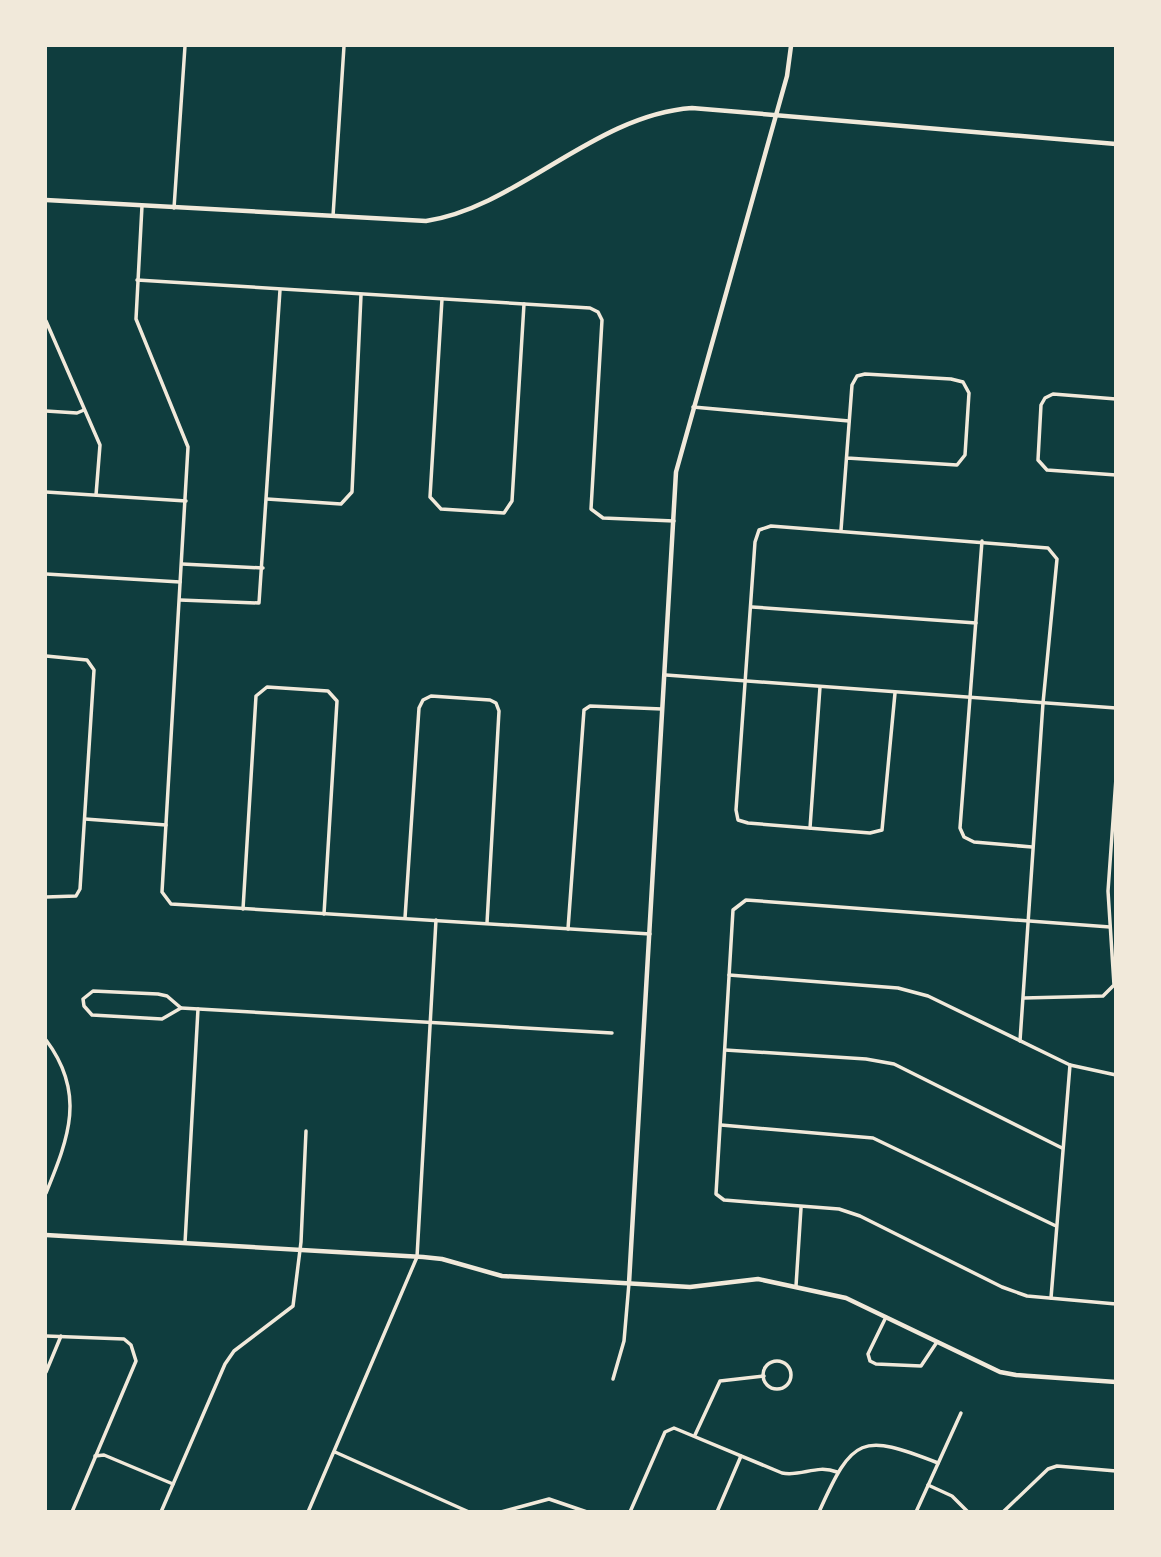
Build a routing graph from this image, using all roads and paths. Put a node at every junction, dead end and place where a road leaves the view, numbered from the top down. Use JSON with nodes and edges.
{"nodes":[{"id":1,"x":185,"y":46,"type":"edge"},
{"id":2,"x":344,"y":46,"type":"edge"},
{"id":3,"x":791,"y":46,"type":"edge"},
{"id":4,"x":776,"y":114,"type":"junction"},
{"id":5,"x":1115,"y":144,"type":"edge"},
{"id":6,"x":46,"y":200,"type":"edge"},
{"id":7,"x":142,"y":206,"type":"junction"},
{"id":8,"x":173,"y":208,"type":"junction"},
{"id":9,"x":333,"y":218,"type":"junction"},
{"id":10,"x":137,"y":280,"type":"junction"},
{"id":11,"x":280,"y":290,"type":"junction"},
{"id":12,"x":361,"y":295,"type":"junction"},
{"id":13,"x":442,"y":299,"type":"junction"},
{"id":14,"x":524,"y":304,"type":"junction"},
{"id":15,"x":46,"y":321,"type":"edge"},
{"id":16,"x":1115,"y":399,"type":"edge"},
{"id":17,"x":693,"y":407,"type":"junction"},
{"id":18,"x":84,"y":410,"type":"junction"},
{"id":19,"x":46,"y":411,"type":"edge"},
{"id":20,"x":849,"y":421,"type":"junction"},
{"id":21,"x":847,"y":458,"type":"junction"},
{"id":22,"x":1115,"y":475,"type":"edge"},
{"id":23,"x":46,"y":492,"type":"edge"},
{"id":24,"x":96,"y":495,"type":"junction"},
{"id":25,"x":267,"y":499,"type":"junction"},
{"id":26,"x":186,"y":501,"type":"junction"},
{"id":27,"x":674,"y":522,"type":"junction"},
{"id":28,"x":841,"y":530,"type":"junction"},
{"id":29,"x":982,"y":541,"type":"junction"},
{"id":30,"x":181,"y":564,"type":"junction"},
{"id":31,"x":263,"y":568,"type":"junction"},
{"id":32,"x":46,"y":574,"type":"edge"},
{"id":33,"x":180,"y":582,"type":"junction"},
{"id":34,"x":180,"y":600,"type":"junction"},
{"id":35,"x":752,"y":607,"type":"junction"},
{"id":36,"x":976,"y":623,"type":"junction"},
{"id":37,"x":46,"y":656,"type":"edge"},
{"id":38,"x":666,"y":675,"type":"junction"},
{"id":39,"x":746,"y":681,"type":"junction"},
{"id":40,"x":820,"y":686,"type":"junction"},
{"id":41,"x":895,"y":692,"type":"junction"},
{"id":42,"x":970,"y":699,"type":"junction"},
{"id":43,"x":1043,"y":703,"type":"junction"},
{"id":44,"x":1115,"y":708,"type":"edge"},
{"id":45,"x":663,"y":709,"type":"junction"},
{"id":46,"x":1115,"y":778,"type":"edge"},
{"id":47,"x":85,"y":819,"type":"junction"},
{"id":48,"x":166,"y":825,"type":"junction"},
{"id":49,"x":810,"y":828,"type":"junction"},
{"id":50,"x":1032,"y":847,"type":"junction"},
{"id":51,"x":46,"y":897,"type":"edge"},
{"id":52,"x":243,"y":909,"type":"junction"},
{"id":53,"x":324,"y":914,"type":"junction"},
{"id":54,"x":405,"y":918,"type":"junction"},
{"id":55,"x":436,"y":920,"type":"junction"},
{"id":56,"x":1029,"y":922,"type":"junction"},
{"id":57,"x":487,"y":923,"type":"junction"},
{"id":58,"x":1110,"y":927,"type":"junction"},
{"id":59,"x":568,"y":929,"type":"junction"},
{"id":60,"x":650,"y":933,"type":"junction"},
{"id":61,"x":729,"y":975,"type":"junction"},
{"id":62,"x":1024,"y":998,"type":"junction"},
{"id":63,"x":181,"y":1008,"type":"junction"},
{"id":64,"x":198,"y":1009,"type":"junction"},
{"id":65,"x":430,"y":1022,"type":"junction"},
{"id":66,"x":612,"y":1033,"type":"dead end"},
{"id":67,"x":46,"y":1040,"type":"edge"},
{"id":68,"x":1020,"y":1041,"type":"junction"},
{"id":69,"x":725,"y":1050,"type":"junction"},
{"id":70,"x":1070,"y":1065,"type":"junction"},
{"id":71,"x":1115,"y":1075,"type":"edge"},
{"id":72,"x":721,"y":1125,"type":"junction"},
{"id":73,"x":306,"y":1131,"type":"dead end"},
{"id":74,"x":1062,"y":1148,"type":"junction"},
{"id":75,"x":46,"y":1193,"type":"edge"},
{"id":76,"x":802,"y":1207,"type":"junction"},
{"id":77,"x":1056,"y":1226,"type":"junction"},
{"id":78,"x":46,"y":1235,"type":"edge"},
{"id":79,"x":185,"y":1243,"type":"junction"},
{"id":80,"x":298,"y":1249,"type":"junction"},
{"id":81,"x":417,"y":1257,"type":"junction"},
{"id":82,"x":629,"y":1283,"type":"junction"},
{"id":83,"x":796,"y":1286,"type":"junction"},
{"id":84,"x":1051,"y":1298,"type":"junction"},
{"id":85,"x":1115,"y":1304,"type":"edge"},
{"id":86,"x":886,"y":1317,"type":"junction"},
{"id":87,"x":46,"y":1336,"type":"edge"},
{"id":88,"x":61,"y":1336,"type":"junction"},
{"id":89,"x":937,"y":1342,"type":"junction"},
{"id":90,"x":46,"y":1372,"type":"edge"},
{"id":91,"x":764,"y":1376,"type":"junction"},
{"id":92,"x":613,"y":1380,"type":"dead end"},
{"id":93,"x":1115,"y":1382,"type":"edge"},
{"id":94,"x":961,"y":1413,"type":"dead end"},
{"id":95,"x":695,"y":1435,"type":"junction"},
{"id":96,"x":335,"y":1452,"type":"junction"},
{"id":97,"x":95,"y":1456,"type":"junction"},
{"id":98,"x":741,"y":1456,"type":"junction"},
{"id":99,"x":938,"y":1463,"type":"junction"},
{"id":100,"x":1115,"y":1471,"type":"edge"},
{"id":101,"x":836,"y":1472,"type":"junction"},
{"id":102,"x":173,"y":1484,"type":"junction"},
{"id":103,"x":928,"y":1485,"type":"junction"},
{"id":104,"x":72,"y":1511,"type":"edge"},
{"id":105,"x":161,"y":1511,"type":"edge"},
{"id":106,"x":308,"y":1511,"type":"edge"},
{"id":107,"x":469,"y":1511,"type":"edge"},
{"id":108,"x":501,"y":1511,"type":"edge"},
{"id":109,"x":587,"y":1511,"type":"edge"},
{"id":110,"x":630,"y":1511,"type":"edge"},
{"id":111,"x":717,"y":1511,"type":"edge"},
{"id":112,"x":819,"y":1511,"type":"edge"},
{"id":113,"x":916,"y":1511,"type":"edge"},
{"id":114,"x":968,"y":1511,"type":"edge"},
{"id":115,"x":1003,"y":1511,"type":"edge"}],
"edges":[{"from":1,"to":8,"type":"street"},
{"from":2,"to":9,"type":"street"},
{"from":3,"to":4,"type":"street"},
{"from":4,"to":5,"type":"street"},
{"from":4,"to":9,"type":"street"},
{"from":4,"to":17,"type":"street"},
{"from":6,"to":7,"type":"street"},
{"from":7,"to":8,"type":"street"},
{"from":7,"to":10,"type":"street"},
{"from":8,"to":9,"type":"street"},
{"from":10,"to":11,"type":"street"},
{"from":10,"to":26,"type":"street"},
{"from":11,"to":12,"type":"street"},
{"from":11,"to":25,"type":"street"},
{"from":12,"to":13,"type":"street"},
{"from":12,"to":25,"type":"street"},
{"from":13,"to":14,"type":"street"},
{"from":13,"to":14,"type":"street"},
{"from":14,"to":27,"type":"street"},
{"from":15,"to":18,"type":"street"},
{"from":16,"to":22,"type":"street"},
{"from":17,"to":20,"type":"street"},
{"from":17,"to":27,"type":"street"},
{"from":18,"to":19,"type":"street"},
{"from":18,"to":24,"type":"street"},
{"from":20,"to":21,"type":"street"},
{"from":20,"to":21,"type":"street"},
{"from":21,"to":28,"type":"street"},
{"from":23,"to":24,"type":"street"},
{"from":24,"to":26,"type":"street"},
{"from":25,"to":31,"type":"street"},
{"from":26,"to":30,"type":"street"},
{"from":27,"to":38,"type":"street"},
{"from":28,"to":29,"type":"street"},
{"from":28,"to":35,"type":"street"},
{"from":29,"to":36,"type":"street"},
{"from":29,"to":43,"type":"street"},
{"from":30,"to":31,"type":"street"},
{"from":30,"to":33,"type":"street"},
{"from":31,"to":34,"type":"street"},
{"from":32,"to":33,"type":"street"},
{"from":33,"to":34,"type":"street"},
{"from":34,"to":48,"type":"street"},
{"from":35,"to":36,"type":"street"},
{"from":35,"to":39,"type":"street"},
{"from":36,"to":42,"type":"street"},
{"from":37,"to":47,"type":"street"},
{"from":38,"to":39,"type":"street"},
{"from":38,"to":45,"type":"street"},
{"from":39,"to":40,"type":"street"},
{"from":39,"to":49,"type":"street"},
{"from":40,"to":41,"type":"street"},
{"from":40,"to":49,"type":"street"},
{"from":41,"to":42,"type":"street"},
{"from":41,"to":49,"type":"street"},
{"from":42,"to":43,"type":"street"},
{"from":42,"to":50,"type":"street"},
{"from":43,"to":44,"type":"street"},
{"from":43,"to":50,"type":"street"},
{"from":45,"to":59,"type":"street"},
{"from":45,"to":60,"type":"street"},
{"from":46,"to":58,"type":"street"},
{"from":47,"to":48,"type":"street"},
{"from":47,"to":51,"type":"street"},
{"from":48,"to":52,"type":"street"},
{"from":50,"to":56,"type":"street"},
{"from":52,"to":53,"type":"street"},
{"from":52,"to":53,"type":"street"},
{"from":53,"to":54,"type":"street"},
{"from":54,"to":55,"type":"street"},
{"from":54,"to":57,"type":"street"},
{"from":55,"to":57,"type":"street"},
{"from":55,"to":65,"type":"street"},
{"from":56,"to":58,"type":"street"},
{"from":56,"to":61,"type":"street"},
{"from":56,"to":62,"type":"street"},
{"from":57,"to":59,"type":"street"},
{"from":58,"to":62,"type":"street"},
{"from":59,"to":60,"type":"street"},
{"from":60,"to":82,"type":"street"},
{"from":61,"to":68,"type":"street"},
{"from":61,"to":69,"type":"street"},
{"from":62,"to":68,"type":"street"},
{"from":63,"to":63,"type":"street"},
{"from":63,"to":64,"type":"street"},
{"from":64,"to":65,"type":"street"},
{"from":64,"to":79,"type":"street"},
{"from":65,"to":66,"type":"street"},
{"from":65,"to":81,"type":"street"},
{"from":67,"to":75,"type":"street"},
{"from":68,"to":70,"type":"street"},
{"from":69,"to":72,"type":"street"},
{"from":69,"to":74,"type":"street"},
{"from":70,"to":71,"type":"street"},
{"from":70,"to":74,"type":"street"},
{"from":72,"to":76,"type":"street"},
{"from":72,"to":77,"type":"street"},
{"from":73,"to":80,"type":"street"},
{"from":74,"to":77,"type":"street"},
{"from":76,"to":83,"type":"street"},
{"from":76,"to":84,"type":"street"},
{"from":77,"to":84,"type":"street"},
{"from":78,"to":79,"type":"street"},
{"from":79,"to":80,"type":"street"},
{"from":80,"to":81,"type":"street"},
{"from":80,"to":102,"type":"street"},
{"from":81,"to":82,"type":"street"},
{"from":81,"to":96,"type":"street"},
{"from":82,"to":83,"type":"street"},
{"from":82,"to":92,"type":"street"},
{"from":83,"to":86,"type":"street"},
{"from":84,"to":85,"type":"street"},
{"from":86,"to":89,"type":"street"},
{"from":86,"to":89,"type":"street"},
{"from":87,"to":88,"type":"street"},
{"from":88,"to":90,"type":"street"},
{"from":88,"to":97,"type":"street"},
{"from":89,"to":93,"type":"street"},
{"from":91,"to":91,"type":"street"},
{"from":91,"to":95,"type":"street"},
{"from":94,"to":99,"type":"street"},
{"from":95,"to":98,"type":"street"},
{"from":95,"to":110,"type":"street"},
{"from":96,"to":106,"type":"street"},
{"from":96,"to":107,"type":"street"},
{"from":97,"to":102,"type":"street"},
{"from":97,"to":104,"type":"street"},
{"from":98,"to":101,"type":"street"},
{"from":98,"to":111,"type":"street"},
{"from":99,"to":101,"type":"street"},
{"from":99,"to":103,"type":"street"},
{"from":100,"to":115,"type":"street"},
{"from":101,"to":112,"type":"street"},
{"from":102,"to":105,"type":"street"},
{"from":103,"to":113,"type":"street"},
{"from":103,"to":114,"type":"street"},
{"from":108,"to":109,"type":"street"}]}
